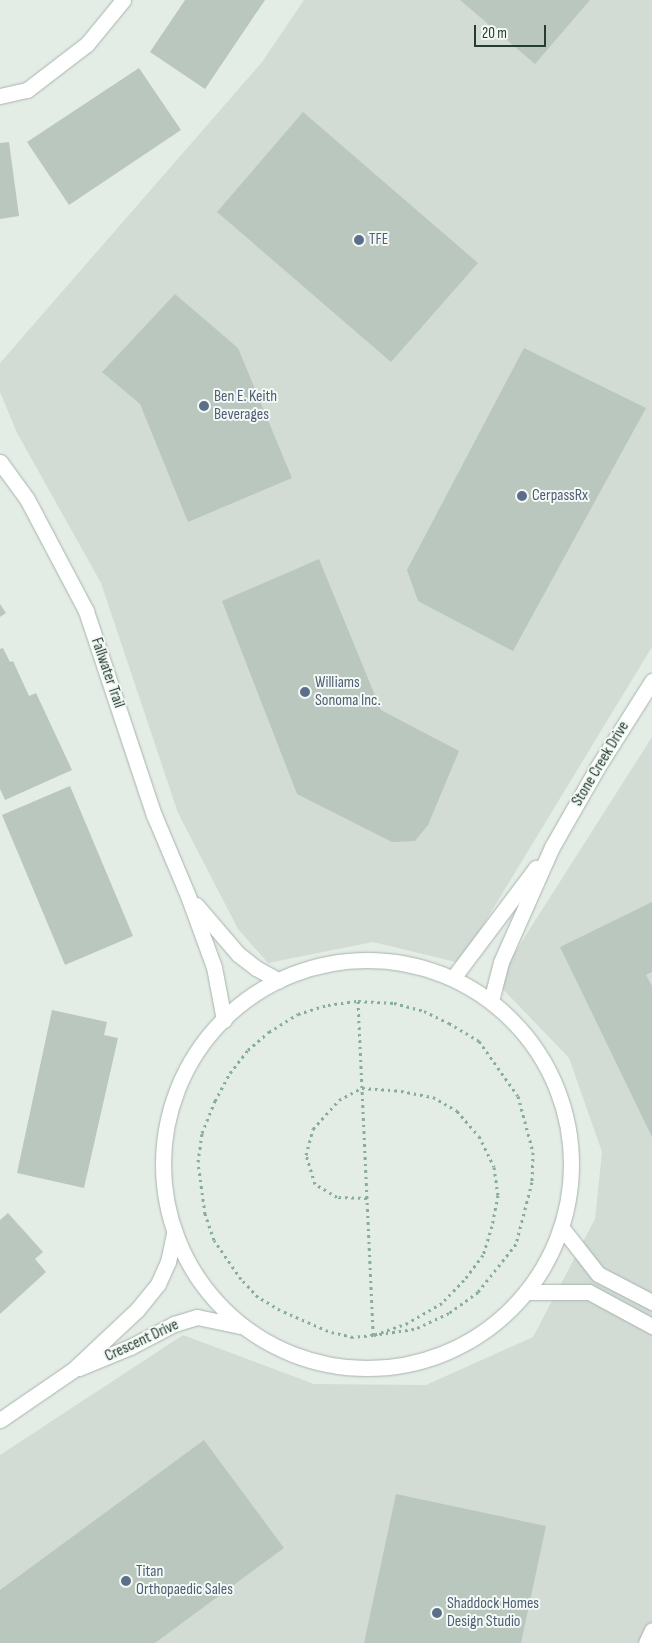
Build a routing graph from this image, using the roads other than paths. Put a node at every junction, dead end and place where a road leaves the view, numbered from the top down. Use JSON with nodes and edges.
{"nodes":[{"id":1,"x":123,"y":0,"type":"edge"},
{"id":2,"x":0,"y":96,"type":"edge"},
{"id":3,"x":0,"y":462,"type":"edge"},
{"id":4,"x":650,"y":690,"type":"edge"},
{"id":5,"x":552,"y":847,"type":"junction"},
{"id":6,"x":188,"y":896,"type":"junction"},
{"id":7,"x":452,"y":978,"type":"junction"},
{"id":8,"x":279,"y":981,"type":"junction"},
{"id":9,"x":491,"y":1001,"type":"junction"},
{"id":10,"x":224,"y":1020,"type":"junction"},
{"id":11,"x":562,"y":1228,"type":"junction"},
{"id":12,"x":174,"y":1233,"type":"junction"},
{"id":13,"x":526,"y":1292,"type":"junction"},
{"id":14,"x":652,"y":1302,"type":"edge"},
{"id":15,"x":241,"y":1326,"type":"junction"},
{"id":16,"x":652,"y":1326,"type":"edge"},
{"id":17,"x":73,"y":1370,"type":"junction"},
{"id":18,"x":0,"y":1420,"type":"edge"},
{"id":19,"x":652,"y":1630,"type":"edge"},
{"id":20,"x":646,"y":1643,"type":"edge"}],
"edges":[{"from":1,"to":2,"type":"street"},
{"from":3,"to":6,"type":"street","name":"Fallwater Trail"},
{"from":4,"to":5,"type":"street","name":"Stone Creek Drive"},
{"from":5,"to":7,"type":"street","name":"Stone Creek Drive"},
{"from":5,"to":9,"type":"street","name":"Stone Creek Drive"},
{"from":6,"to":8,"type":"street","name":"Fallwater Trail"},
{"from":6,"to":10,"type":"street","name":"Fallwater Trail"},
{"from":7,"to":8,"type":"street"},
{"from":7,"to":9,"type":"street"},
{"from":8,"to":10,"type":"street"},
{"from":9,"to":11,"type":"street"},
{"from":10,"to":12,"type":"street"},
{"from":11,"to":13,"type":"street"},
{"from":11,"to":14,"type":"street"},
{"from":12,"to":15,"type":"street"},
{"from":12,"to":17,"type":"street","name":"Crescent Drive"},
{"from":13,"to":15,"type":"street"},
{"from":13,"to":16,"type":"street"},
{"from":15,"to":17,"type":"street","name":"Crescent Drive"},
{"from":17,"to":18,"type":"street","name":"Crescent Drive"},
{"from":19,"to":20,"type":"street"}]}
